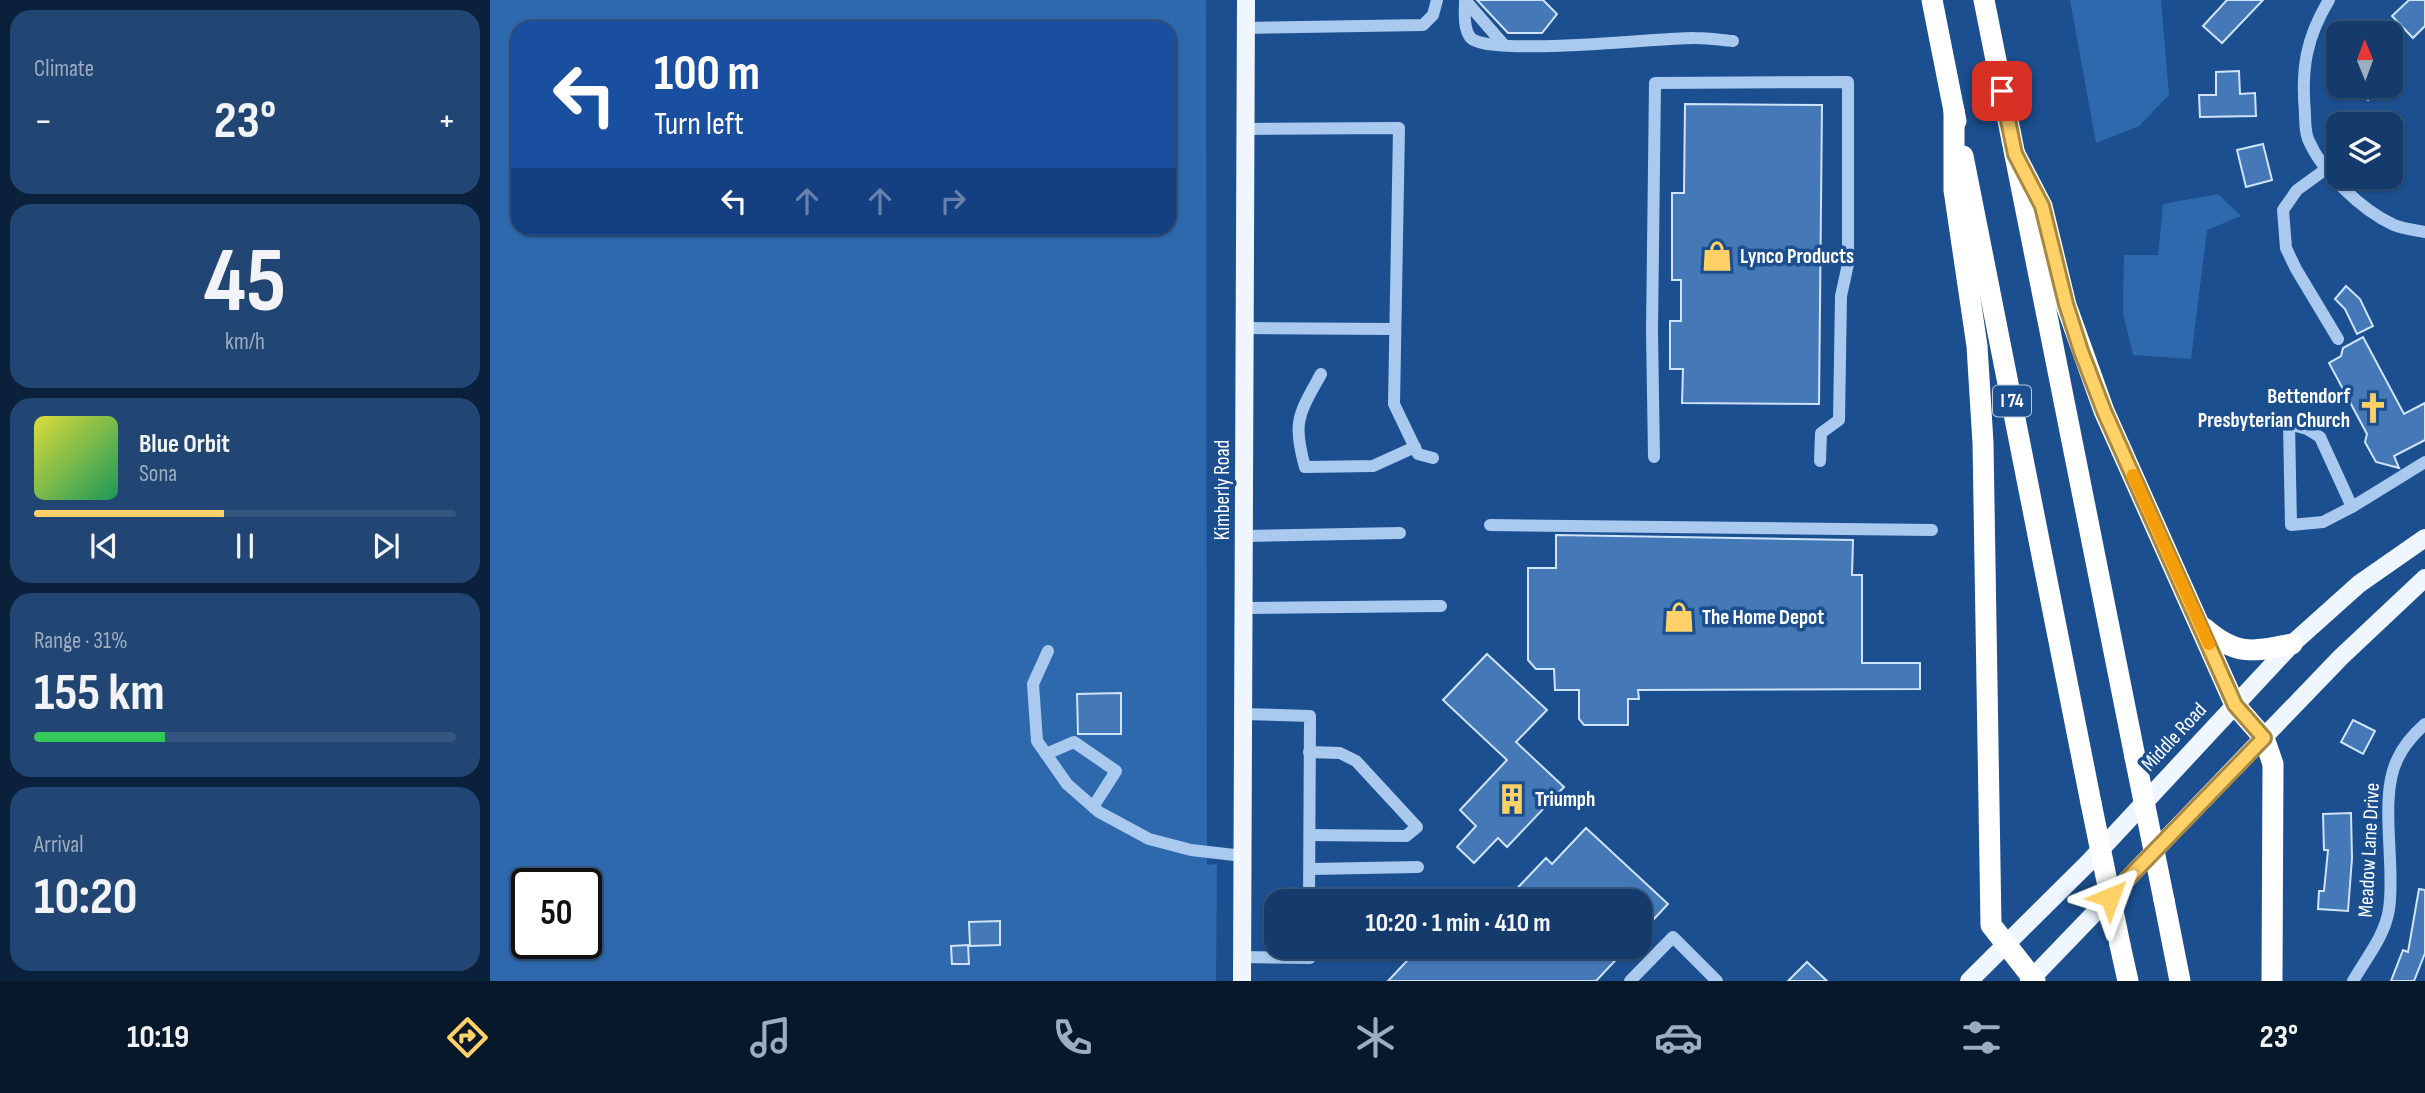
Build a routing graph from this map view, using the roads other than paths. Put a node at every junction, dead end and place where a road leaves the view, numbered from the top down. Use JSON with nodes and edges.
{"nodes":[{"id":1,"x":1246,"y":0,"type":"edge"},
{"id":2,"x":1437,"y":0,"type":"edge"},
{"id":3,"x":1465,"y":0,"type":"edge"},
{"id":4,"x":1932,"y":0,"type":"edge"},
{"id":5,"x":1984,"y":0,"type":"edge"},
{"id":6,"x":2329,"y":0,"type":"edge"},
{"id":7,"x":1245,"y":28,"type":"junction"},
{"id":8,"x":1733,"y":41,"type":"dead end"},
{"id":9,"x":1504,"y":45,"type":"junction"},
{"id":10,"x":1954,"y":110,"type":"junction"},
{"id":11,"x":1246,"y":129,"type":"junction"},
{"id":12,"x":2015,"y":154,"type":"junction"},
{"id":13,"x":2326,"y":169,"type":"joint"},
{"id":14,"x":2345,"y":189,"type":"edge"},
{"id":15,"x":2425,"y":232,"type":"edge"},
{"id":16,"x":1245,"y":328,"type":"junction"},
{"id":17,"x":1395,"y":329,"type":"junction"},
{"id":18,"x":2338,"y":339,"type":"dead end"},
{"id":19,"x":1321,"y":374,"type":"dead end"},
{"id":20,"x":1415,"y":447,"type":"junction"},
{"id":21,"x":1654,"y":457,"type":"dead end"},
{"id":22,"x":1433,"y":458,"type":"dead end"},
{"id":23,"x":1820,"y":461,"type":"dead end"},
{"id":24,"x":2425,"y":462,"type":"edge"},
{"id":25,"x":2352,"y":507,"type":"junction"},
{"id":26,"x":1490,"y":525,"type":"dead end"},
{"id":27,"x":1932,"y":530,"type":"dead end"},
{"id":28,"x":1400,"y":533,"type":"dead end"},
{"id":29,"x":1245,"y":536,"type":"junction"},
{"id":30,"x":2425,"y":538,"type":"edge"},
{"id":31,"x":2425,"y":578,"type":"edge"},
{"id":32,"x":1441,"y":606,"type":"dead end"},
{"id":33,"x":1244,"y":608,"type":"junction"},
{"id":34,"x":2201,"y":625,"type":"junction"},
{"id":35,"x":2292,"y":644,"type":"junction"},
{"id":36,"x":1048,"y":651,"type":"dead end"},
{"id":37,"x":2235,"y":705,"type":"junction"},
{"id":38,"x":1243,"y":714,"type":"junction"},
{"id":39,"x":2425,"y":724,"type":"edge"},
{"id":40,"x":2264,"y":738,"type":"junction"},
{"id":41,"x":1309,"y":752,"type":"junction"},
{"id":42,"x":1046,"y":754,"type":"junction"},
{"id":43,"x":1093,"y":807,"type":"junction"},
{"id":44,"x":1310,"y":835,"type":"junction"},
{"id":45,"x":1243,"y":856,"type":"junction"},
{"id":46,"x":1418,"y":867,"type":"dead end"},
{"id":47,"x":1311,"y":869,"type":"junction"},
{"id":48,"x":1310,"y":889,"type":"edge"},
{"id":49,"x":2005,"y":943,"type":"junction"},
{"id":50,"x":1242,"y":957,"type":"junction"},
{"id":51,"x":1264,"y":957,"type":"edge"},
{"id":52,"x":2032,"y":980,"type":"edge"},
{"id":53,"x":1242,"y":981,"type":"edge"},
{"id":54,"x":1630,"y":981,"type":"edge"},
{"id":55,"x":1717,"y":981,"type":"edge"},
{"id":56,"x":1969,"y":981,"type":"edge"},
{"id":57,"x":2128,"y":981,"type":"edge"},
{"id":58,"x":2180,"y":981,"type":"edge"},
{"id":59,"x":2272,"y":981,"type":"edge"},
{"id":60,"x":2353,"y":981,"type":"edge"}],
"edges":[{"from":1,"to":7,"type":"main road","name":"Kimberly Road"},
{"from":2,"to":7,"type":"street"},
{"from":3,"to":9,"type":"street"},
{"from":3,"to":9,"type":"street"},
{"from":4,"to":10,"type":"highway","number":"I 74"},
{"from":5,"to":12,"type":"highway","number":"I 74"},
{"from":6,"to":13,"type":"street"},
{"from":7,"to":11,"type":"main road","name":"Kimberly Road"},
{"from":8,"to":9,"type":"street"},
{"from":10,"to":49,"type":"highway"},
{"from":10,"to":57,"type":"highway","number":"I 74","bridge":true},
{"from":11,"to":16,"type":"main road","name":"Kimberly Road"},
{"from":11,"to":17,"type":"street"},
{"from":12,"to":34,"type":"highway"},
{"from":12,"to":58,"type":"highway","number":"I 74","bridge":true},
{"from":13,"to":18,"type":"street"},
{"from":14,"to":15,"type":"street"},
{"from":16,"to":17,"type":"street"},
{"from":16,"to":29,"type":"main road","name":"Kimberly Road"},
{"from":17,"to":20,"type":"street"},
{"from":19,"to":20,"type":"street"},
{"from":20,"to":22,"type":"street"},
{"from":21,"to":23,"type":"street"},
{"from":24,"to":25,"type":"street"},
{"from":25,"to":25,"type":"street"},
{"from":26,"to":27,"type":"street"},
{"from":28,"to":29,"type":"street"},
{"from":29,"to":33,"type":"main road","name":"Kimberly Road"},
{"from":30,"to":35,"type":"main road","name":"Middle Road"},
{"from":31,"to":40,"type":"main road"},
{"from":32,"to":33,"type":"street"},
{"from":33,"to":38,"type":"main road","name":"Kimberly Road"},
{"from":34,"to":35,"type":"highway"},
{"from":34,"to":37,"type":"highway"},
{"from":35,"to":37,"type":"main road","name":"Middle Road"},
{"from":36,"to":42,"type":"street"},
{"from":37,"to":40,"type":"highway"},
{"from":37,"to":49,"type":"main road","name":"Middle Road"},
{"from":38,"to":41,"type":"street"},
{"from":38,"to":45,"type":"main road","name":"Kimberly Road"},
{"from":39,"to":60,"type":"street","name":"Meadow Lane Drive"},
{"from":40,"to":52,"type":"main road"},
{"from":40,"to":59,"type":"highway"},
{"from":41,"to":44,"type":"street"},
{"from":41,"to":44,"type":"street"},
{"from":42,"to":43,"type":"street"},
{"from":42,"to":43,"type":"street"},
{"from":43,"to":45,"type":"street"},
{"from":44,"to":47,"type":"street"},
{"from":45,"to":50,"type":"main road","name":"Kimberly Road"},
{"from":46,"to":47,"type":"street"},
{"from":47,"to":48,"type":"street"},
{"from":49,"to":52,"type":"highway"},
{"from":49,"to":56,"type":"main road","name":"Middle Road"},
{"from":50,"to":51,"type":"street"},
{"from":50,"to":53,"type":"main road","name":"Kimberly Road"},
{"from":54,"to":55,"type":"street"}]}
